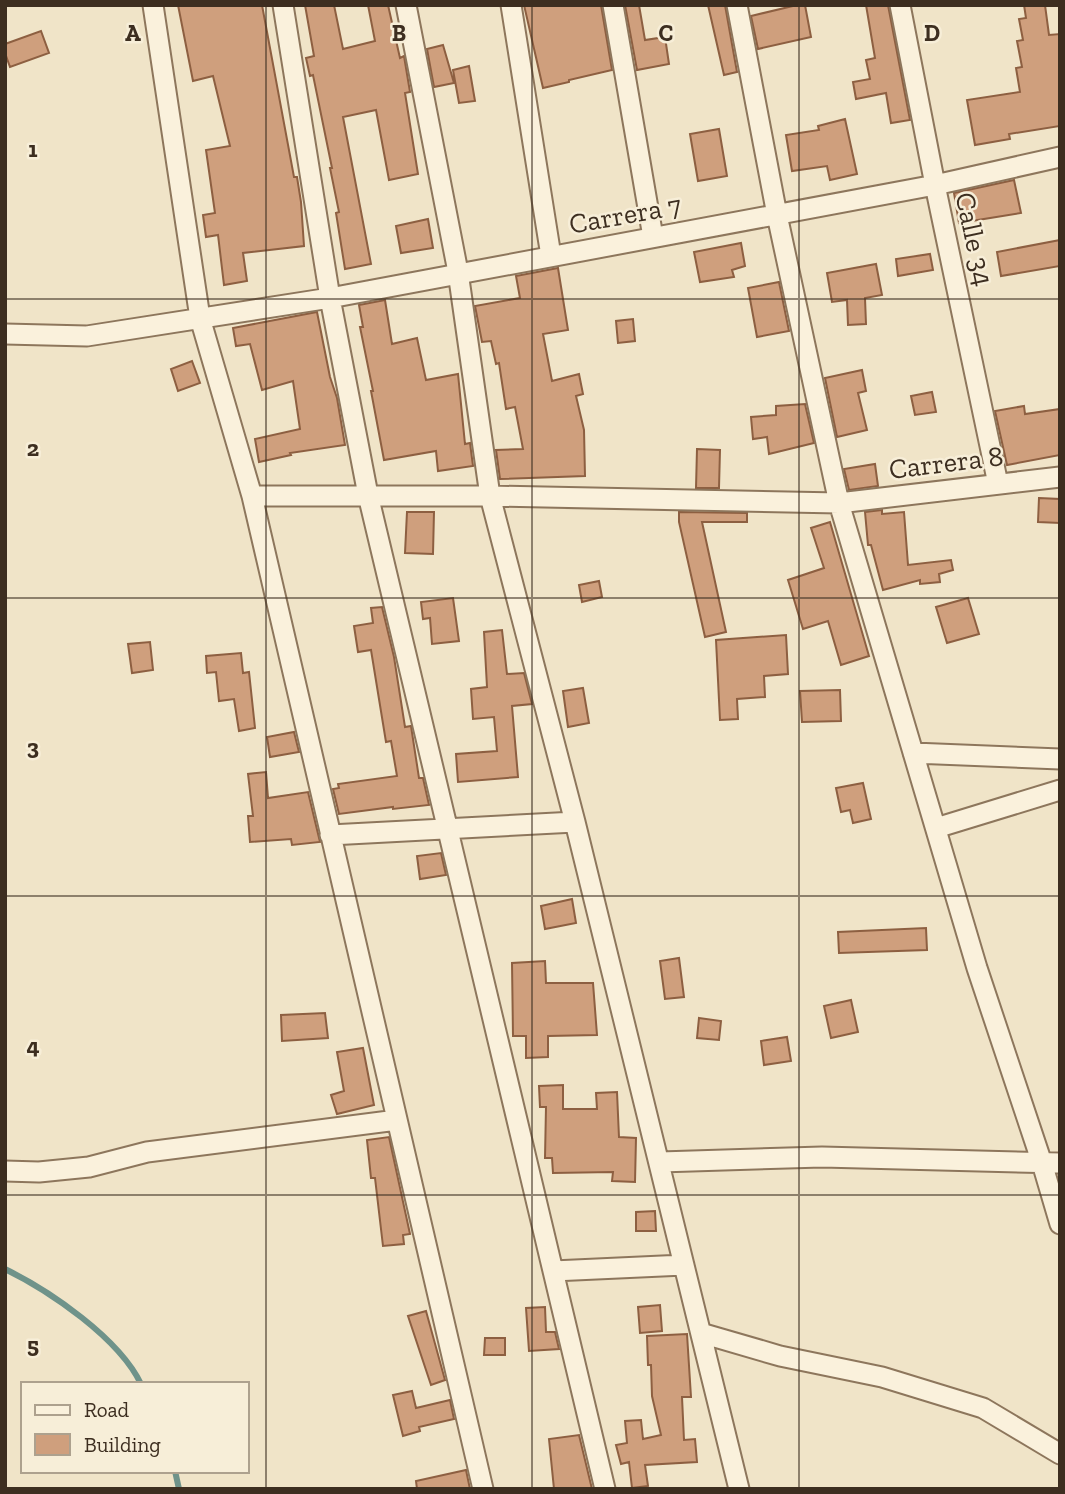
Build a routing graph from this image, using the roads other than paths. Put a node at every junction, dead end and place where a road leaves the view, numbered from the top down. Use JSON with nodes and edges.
{"nodes":[{"id":1,"x":153,"y":5,"type":"edge"},
{"id":2,"x":283,"y":5,"type":"edge"},
{"id":3,"x":406,"y":5,"type":"edge"},
{"id":4,"x":511,"y":5,"type":"edge"},
{"id":5,"x":613,"y":5,"type":"edge"},
{"id":6,"x":737,"y":5,"type":"edge"},
{"id":7,"x":900,"y":5,"type":"edge"},
{"id":8,"x":1060,"y":157,"type":"edge"},
{"id":9,"x":935,"y":185,"type":"junction"},
{"id":10,"x":777,"y":215,"type":"junction"},
{"id":11,"x":653,"y":237,"type":"junction"},
{"id":12,"x":551,"y":256,"type":"junction"},
{"id":13,"x":458,"y":272,"type":"junction"},
{"id":14,"x":330,"y":298,"type":"junction"},
{"id":15,"x":200,"y":318,"type":"junction"},
{"id":16,"x":5,"y":334,"type":"edge"},
{"id":17,"x":1060,"y":477,"type":"edge"},
{"id":18,"x":998,"y":484,"type":"junction"},
{"id":19,"x":368,"y":495,"type":"junction"},
{"id":20,"x":252,"y":496,"type":"junction"},
{"id":21,"x":490,"y":496,"type":"junction"},
{"id":22,"x":839,"y":503,"type":"junction"},
{"id":23,"x":913,"y":753,"type":"junction"},
{"id":24,"x":1060,"y":759,"type":"edge"},
{"id":25,"x":1060,"y":790,"type":"edge"},
{"id":26,"x":575,"y":822,"type":"junction"},
{"id":27,"x":936,"y":828,"type":"junction"},
{"id":28,"x":447,"y":830,"type":"junction"},
{"id":29,"x":331,"y":835,"type":"junction"},
{"id":30,"x":397,"y":1120,"type":"junction"},
{"id":31,"x":660,"y":1162,"type":"junction"},
{"id":32,"x":1051,"y":1163,"type":"edge"},
{"id":33,"x":5,"y":1171,"type":"edge"},
{"id":34,"x":1060,"y":1224,"type":"edge"},
{"id":35,"x":684,"y":1265,"type":"junction"},
{"id":36,"x":553,"y":1271,"type":"junction"},
{"id":37,"x":701,"y":1334,"type":"junction"},
{"id":38,"x":1060,"y":1454,"type":"edge"},
{"id":39,"x":483,"y":1489,"type":"edge"},
{"id":40,"x":605,"y":1489,"type":"edge"},
{"id":41,"x":739,"y":1489,"type":"edge"}],
"edges":[{"from":1,"to":15,"type":"street"},
{"from":2,"to":14,"type":"street"},
{"from":3,"to":13,"type":"street"},
{"from":4,"to":12,"type":"street"},
{"from":5,"to":11,"type":"street"},
{"from":6,"to":10,"type":"street"},
{"from":7,"to":9,"type":"street","name":"Calle 34"},
{"from":8,"to":9,"type":"street","name":"Carrera 7"},
{"from":9,"to":10,"type":"street","name":"Carrera 7"},
{"from":9,"to":18,"type":"street","name":"Calle 34"},
{"from":10,"to":11,"type":"street","name":"Carrera 7"},
{"from":10,"to":22,"type":"street"},
{"from":11,"to":12,"type":"street","name":"Carrera 7"},
{"from":12,"to":13,"type":"street","name":"Carrera 7"},
{"from":13,"to":14,"type":"street","name":"Carrera 7"},
{"from":13,"to":21,"type":"street"},
{"from":14,"to":15,"type":"street","name":"Carrera 7"},
{"from":14,"to":19,"type":"street"},
{"from":15,"to":16,"type":"street","name":"Carrera 7"},
{"from":15,"to":20,"type":"street"},
{"from":17,"to":18,"type":"street","name":"Carrera 8"},
{"from":18,"to":22,"type":"street","name":"Carrera 8"},
{"from":19,"to":20,"type":"street","name":"Carrera 8"},
{"from":19,"to":21,"type":"street","name":"Carrera 8"},
{"from":19,"to":28,"type":"street"},
{"from":20,"to":29,"type":"street"},
{"from":21,"to":22,"type":"street","name":"Carrera 8"},
{"from":21,"to":26,"type":"street"},
{"from":22,"to":23,"type":"street"},
{"from":23,"to":24,"type":"street"},
{"from":23,"to":27,"type":"street"},
{"from":25,"to":27,"type":"street"},
{"from":26,"to":28,"type":"street"},
{"from":26,"to":31,"type":"street"},
{"from":27,"to":32,"type":"street"},
{"from":28,"to":29,"type":"street"},
{"from":28,"to":36,"type":"street"},
{"from":29,"to":30,"type":"street"},
{"from":30,"to":33,"type":"street"},
{"from":30,"to":39,"type":"street"},
{"from":31,"to":32,"type":"street"},
{"from":31,"to":35,"type":"street"},
{"from":32,"to":34,"type":"street"},
{"from":35,"to":36,"type":"street"},
{"from":35,"to":37,"type":"street"},
{"from":36,"to":40,"type":"street"},
{"from":37,"to":38,"type":"street"},
{"from":37,"to":41,"type":"street"}]}
